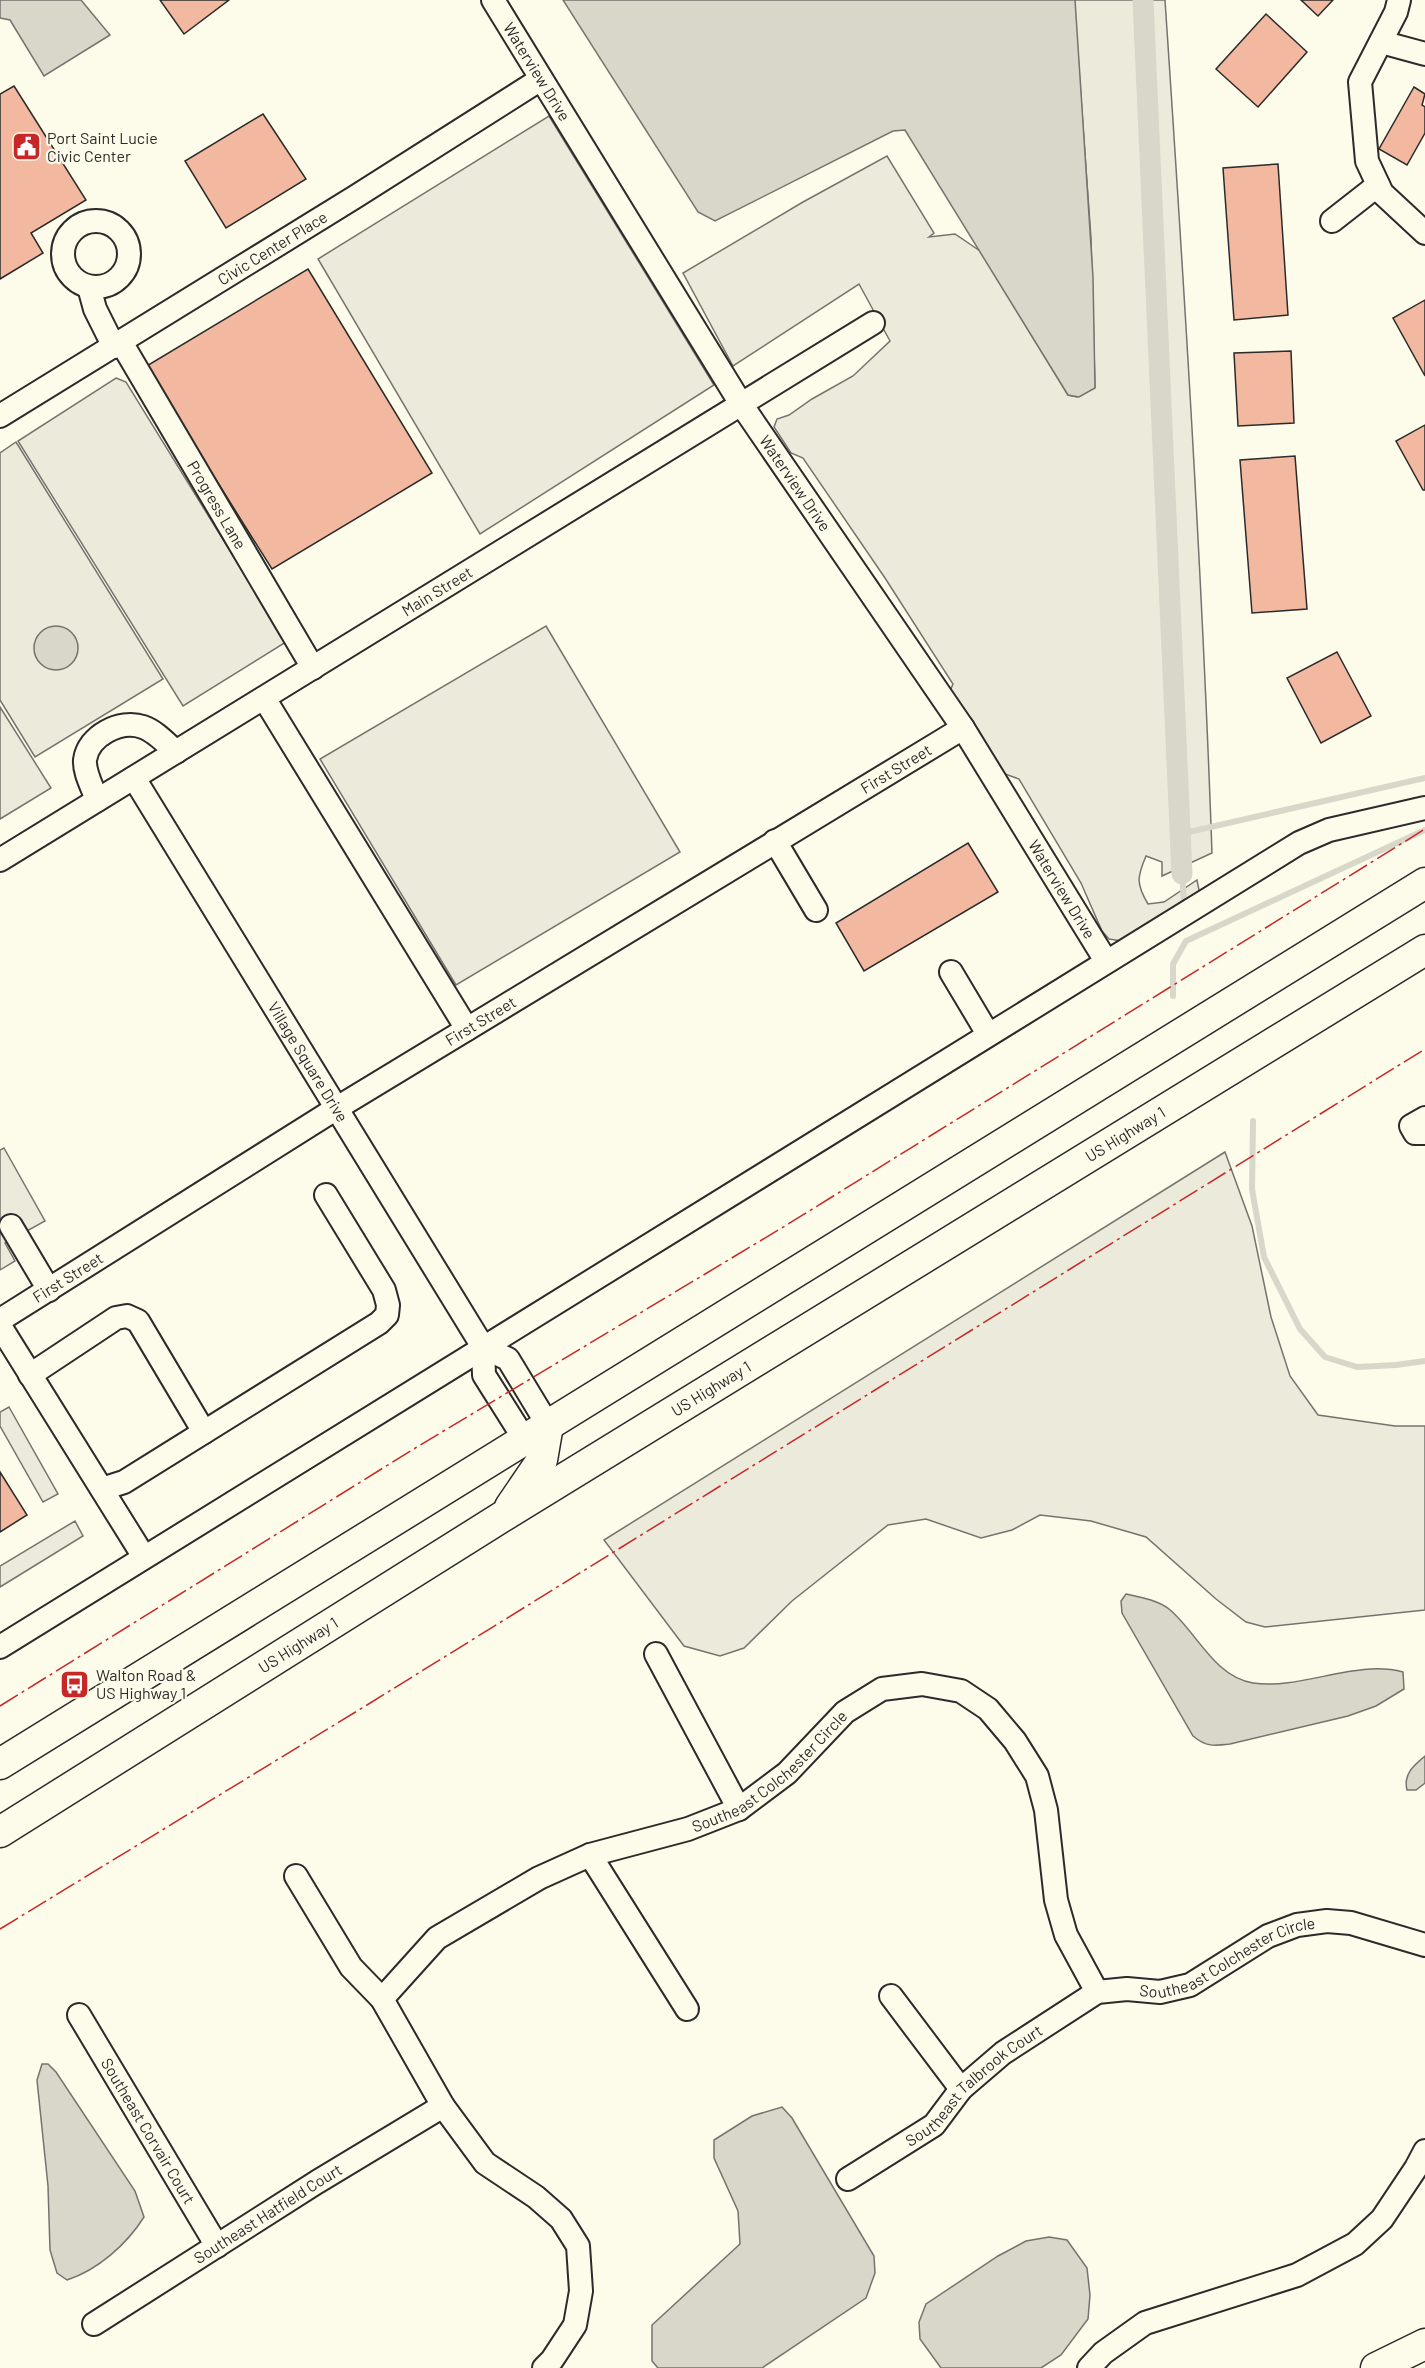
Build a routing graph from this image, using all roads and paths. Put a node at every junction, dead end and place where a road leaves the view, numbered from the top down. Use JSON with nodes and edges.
{"nodes":[{"id":1,"x":493,"y":0,"type":"edge"},
{"id":2,"x":1399,"y":0,"type":"edge"},
{"id":3,"x":1381,"y":42,"type":"junction"},
{"id":4,"x":1425,"y":54,"type":"edge"},
{"id":5,"x":541,"y":79,"type":"junction"},
{"id":6,"x":1378,"y":185,"type":"junction"},
{"id":7,"x":1332,"y":221,"type":"dead end"},
{"id":8,"x":1425,"y":233,"type":"edge"},
{"id":9,"x":89,"y":287,"type":"dead end"},
{"id":10,"x":873,"y":323,"type":"dead end"},
{"id":11,"x":117,"y":344,"type":"junction"},
{"id":12,"x":741,"y":404,"type":"junction"},
{"id":13,"x":0,"y":416,"type":"edge"},
{"id":14,"x":313,"y":668,"type":"junction"},
{"id":15,"x":264,"y":698,"type":"junction"},
{"id":16,"x":963,"y":728,"type":"junction"},
{"id":17,"x":176,"y":752,"type":"junction"},
{"id":18,"x":134,"y":778,"type":"junction"},
{"id":19,"x":97,"y":800,"type":"junction"},
{"id":20,"x":1425,"y":808,"type":"edge"},
{"id":21,"x":775,"y":842,"type":"junction"},
{"id":22,"x":0,"y":860,"type":"edge"},
{"id":23,"x":1425,"y":883,"type":"edge"},
{"id":24,"x":816,"y":910,"type":"dead end"},
{"id":25,"x":1425,"y":950,"type":"edge"},
{"id":26,"x":1106,"y":961,"type":"junction"},
{"id":27,"x":951,"y":972,"type":"dead end"},
{"id":28,"x":466,"y":1029,"type":"junction"},
{"id":29,"x":988,"y":1034,"type":"junction"},
{"id":30,"x":337,"y":1108,"type":"junction"},
{"id":31,"x":326,"y":1195,"type":"dead end"},
{"id":32,"x":11,"y":1226,"type":"dead end"},
{"id":33,"x":49,"y":1290,"type":"junction"},
{"id":34,"x":0,"y":1320,"type":"edge"},
{"id":35,"x":0,"y":1326,"type":"edge"},
{"id":36,"x":483,"y":1347,"type":"junction"},
{"id":37,"x":30,"y":1375,"type":"junction"},
{"id":38,"x":204,"y":1432,"type":"junction"},
{"id":39,"x":536,"y":1433,"type":"junction"},
{"id":40,"x":102,"y":1489,"type":"junction"},
{"id":41,"x":505,"y":1515,"type":"junction"},
{"id":42,"x":144,"y":1557,"type":"junction"},
{"id":43,"x":0,"y":1647,"type":"edge"},
{"id":44,"x":656,"y":1654,"type":"dead end"},
{"id":45,"x":0,"y":1764,"type":"edge"},
{"id":46,"x":739,"y":1809,"type":"junction"},
{"id":47,"x":0,"y":1832,"type":"edge"},
{"id":48,"x":590,"y":1855,"type":"junction"},
{"id":49,"x":296,"y":1876,"type":"dead end"},
{"id":50,"x":1425,"y":1945,"type":"edge"},
{"id":51,"x":1097,"y":1992,"type":"junction"},
{"id":52,"x":891,"y":1996,"type":"dead end"},
{"id":53,"x":382,"y":1999,"type":"junction"},
{"id":54,"x":687,"y":2009,"type":"dead end"},
{"id":55,"x":79,"y":2015,"type":"dead end"},
{"id":56,"x":961,"y":2089,"type":"junction"},
{"id":57,"x":443,"y":2106,"type":"junction"},
{"id":58,"x":1422,"y":2165,"type":"edge"},
{"id":59,"x":848,"y":2179,"type":"dead end"},
{"id":60,"x":218,"y":2246,"type":"junction"},
{"id":61,"x":94,"y":2324,"type":"dead end"},
{"id":62,"x":1425,"y":2344,"type":"edge"},
{"id":63,"x":544,"y":2368,"type":"edge"},
{"id":64,"x":1089,"y":2368,"type":"edge"},
{"id":65,"x":1376,"y":2368,"type":"edge"}],
"edges":[{"from":1,"to":5,"type":"street","name":"Waterview Drive"},
{"from":2,"to":3,"type":"street"},
{"from":3,"to":4,"type":"street"},
{"from":3,"to":6,"type":"street"},
{"from":5,"to":11,"type":"street","name":"Civic Center Place"},
{"from":5,"to":12,"type":"street","name":"Waterview Drive"},
{"from":6,"to":7,"type":"street"},
{"from":6,"to":8,"type":"street"},
{"from":9,"to":11,"type":"street","name":"Progress Lane"},
{"from":10,"to":12,"type":"street","name":"Main Street"},
{"from":11,"to":13,"type":"street","name":"Civic Center Place"},
{"from":11,"to":14,"type":"street","name":"Progress Lane"},
{"from":12,"to":14,"type":"street","name":"Main Street"},
{"from":12,"to":16,"type":"street","name":"Waterview Drive"},
{"from":14,"to":15,"type":"street","name":"Main Street"},
{"from":15,"to":17,"type":"street","name":"Main Street"},
{"from":15,"to":28,"type":"street"},
{"from":16,"to":21,"type":"street","name":"First Street"},
{"from":16,"to":26,"type":"street","name":"Waterview Drive"},
{"from":17,"to":18,"type":"street","name":"Main Street"},
{"from":17,"to":19,"type":"street"},
{"from":18,"to":19,"type":"street","name":"Main Street"},
{"from":18,"to":30,"type":"street","name":"Village Square Drive"},
{"from":19,"to":22,"type":"street","name":"Main Street"},
{"from":20,"to":26,"type":"street"},
{"from":21,"to":24,"type":"street"},
{"from":21,"to":28,"type":"street","name":"First Street"},
{"from":23,"to":39,"type":"main road"},
{"from":25,"to":41,"type":"main road","name":"US Highway 1"},
{"from":26,"to":29,"type":"street"},
{"from":27,"to":29,"type":"street"},
{"from":28,"to":30,"type":"street","name":"First Street"},
{"from":29,"to":36,"type":"street"},
{"from":30,"to":33,"type":"street","name":"First Street"},
{"from":30,"to":36,"type":"street","name":"Village Square Drive"},
{"from":31,"to":38,"type":"street"},
{"from":32,"to":33,"type":"street"},
{"from":33,"to":34,"type":"street","name":"First Street"},
{"from":35,"to":37,"type":"street"},
{"from":36,"to":39,"type":"street"},
{"from":36,"to":42,"type":"street"},
{"from":37,"to":38,"type":"street"},
{"from":37,"to":40,"type":"street"},
{"from":38,"to":40,"type":"street"},
{"from":39,"to":41,"type":"main road"},
{"from":39,"to":45,"type":"main road"},
{"from":40,"to":42,"type":"street"},
{"from":41,"to":47,"type":"main road","name":"US Highway 1"},
{"from":42,"to":43,"type":"street"},
{"from":44,"to":46,"type":"street"},
{"from":46,"to":48,"type":"street","name":"Southeast Colchester Circle"},
{"from":46,"to":51,"type":"street","name":"Southeast Colchester Circle"},
{"from":48,"to":53,"type":"street","name":"Southeast Colchester Circle"},
{"from":48,"to":54,"type":"street"},
{"from":49,"to":53,"type":"street"},
{"from":50,"to":51,"type":"street","name":"Southeast Colchester Circle"},
{"from":51,"to":56,"type":"street","name":"Southeast Talbrook Court"},
{"from":52,"to":56,"type":"street"},
{"from":53,"to":57,"type":"street"},
{"from":55,"to":60,"type":"street","name":"Southeast Corvair Court"},
{"from":56,"to":59,"type":"street","name":"Southeast Talbrook Court"},
{"from":57,"to":60,"type":"street","name":"Southeast Hatfield Court"},
{"from":57,"to":63,"type":"street"},
{"from":58,"to":64,"type":"street"},
{"from":60,"to":61,"type":"street","name":"Southeast Hatfield Court"},
{"from":62,"to":65,"type":"main road"}]}
